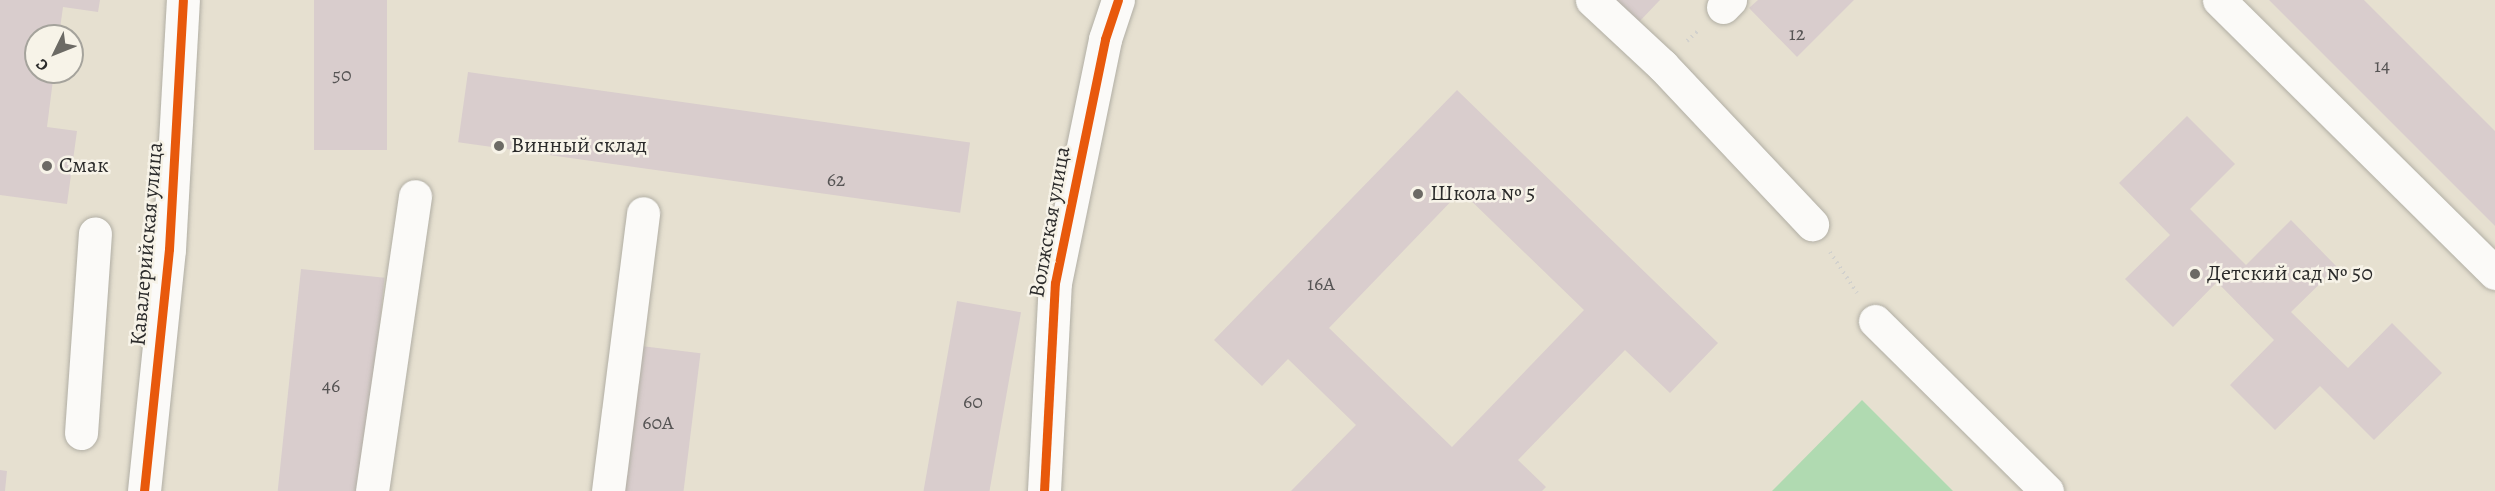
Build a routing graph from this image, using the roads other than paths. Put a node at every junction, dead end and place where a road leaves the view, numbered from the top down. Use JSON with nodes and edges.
{"nodes":[{"id":1,"x":183,"y":0,"type":"edge"},
{"id":2,"x":1118,"y":0,"type":"edge"},
{"id":3,"x":1592,"y":0,"type":"edge"},
{"id":4,"x":2220,"y":0,"type":"edge"},
{"id":5,"x":415,"y":196,"type":"dead end"},
{"id":6,"x":642,"y":213,"type":"dead end"},
{"id":7,"x":1812,"y":224,"type":"road end"},
{"id":8,"x":95,"y":233,"type":"dead end"},
{"id":9,"x":2495,"y":273,"type":"edge"},
{"id":10,"x":1875,"y":321,"type":"road end"},
{"id":11,"x":81,"y":433,"type":"dead end"},
{"id":12,"x":144,"y":491,"type":"edge"},
{"id":13,"x":372,"y":491,"type":"edge"},
{"id":14,"x":608,"y":491,"type":"edge"},
{"id":15,"x":1044,"y":491,"type":"edge"},
{"id":16,"x":2047,"y":491,"type":"edge"}],
"edges":[{"from":1,"to":12,"type":"street","name":"Кавалерийская улица"},
{"from":2,"to":15,"type":"street","name":"Волжская улица"},
{"from":3,"to":7,"type":"street"},
{"from":4,"to":9,"type":"street"},
{"from":5,"to":13,"type":"street"},
{"from":6,"to":14,"type":"street"},
{"from":8,"to":11,"type":"street"},
{"from":10,"to":16,"type":"street"}]}
